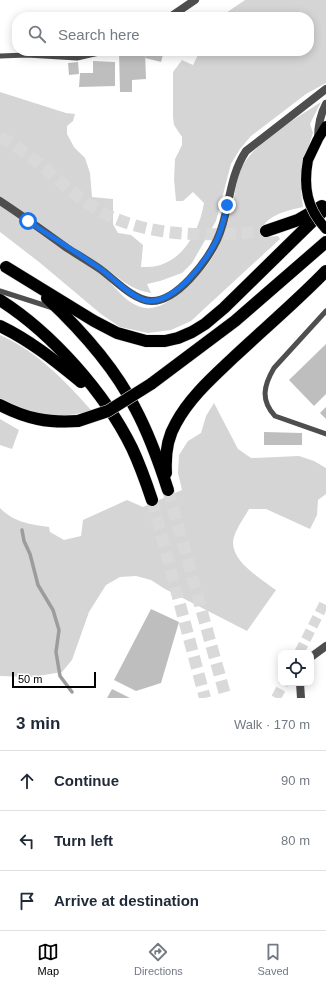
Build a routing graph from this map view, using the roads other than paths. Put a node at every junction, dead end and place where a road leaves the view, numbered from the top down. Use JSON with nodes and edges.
{"nodes":[{"id":1,"x":195,"y":0,"type":"edge"},
{"id":2,"x":177,"y":12,"type":"edge"},
{"id":3,"x":0,"y":56,"type":"edge"},
{"id":4,"x":12,"y":56,"type":"edge"},
{"id":5,"x":44,"y":56,"type":"edge"},
{"id":6,"x":86,"y":56,"type":"edge"},
{"id":7,"x":326,"y":89,"type":"edge"},
{"id":8,"x":326,"y":104,"type":"edge"},
{"id":9,"x":326,"y":126,"type":"edge"},
{"id":10,"x":318,"y":138,"type":"junction"},
{"id":11,"x":0,"y":201,"type":"edge"},
{"id":12,"x":326,"y":203,"type":"edge"},
{"id":13,"x":326,"y":208,"type":"edge"},
{"id":14,"x":326,"y":229,"type":"edge"},
{"id":15,"x":266,"y":231,"type":"tunnel mouth"},
{"id":16,"x":326,"y":242,"type":"edge"},
{"id":17,"x":3,"y":264,"type":"edge"},
{"id":18,"x":326,"y":271,"type":"edge"},
{"id":19,"x":1,"y":293,"type":"edge"},
{"id":20,"x":59,"y":310,"type":"junction"},
{"id":21,"x":326,"y":311,"type":"edge"},
{"id":22,"x":0,"y":326,"type":"edge"},
{"id":23,"x":101,"y":398,"type":"junction"},
{"id":24,"x":0,"y":405,"type":"edge"},
{"id":25,"x":326,"y":434,"type":"edge"},
{"id":26,"x":152,"y":500,"type":"tunnel mouth"},
{"id":27,"x":326,"y":646,"type":"edge"},
{"id":28,"x":314,"y":656,"type":"edge"},
{"id":29,"x":300,"y":686,"type":"edge"},
{"id":30,"x":301,"y":698,"type":"edge"}],
"edges":[{"from":1,"to":2,"type":"street"},
{"from":3,"to":4,"type":"lane"},
{"from":5,"to":6,"type":"lane"},
{"from":7,"to":11,"type":"street"},
{"from":8,"to":10,"type":"street"},
{"from":9,"to":10,"type":"main road"},
{"from":10,"to":14,"type":"main road","bridge":true},
{"from":12,"to":15,"type":"highway"},
{"from":13,"to":17,"type":"highway"},
{"from":16,"to":24,"type":"highway","bridge":true},
{"from":17,"to":20,"type":"highway"},
{"from":18,"to":20,"type":"highway"},
{"from":19,"to":20,"type":"lane"},
{"from":19,"to":23,"type":"highway"},
{"from":21,"to":25,"type":"lane"},
{"from":22,"to":23,"type":"highway"},
{"from":23,"to":26,"type":"highway"},
{"from":27,"to":28,"type":"street"},
{"from":29,"to":30,"type":"street"}]}
